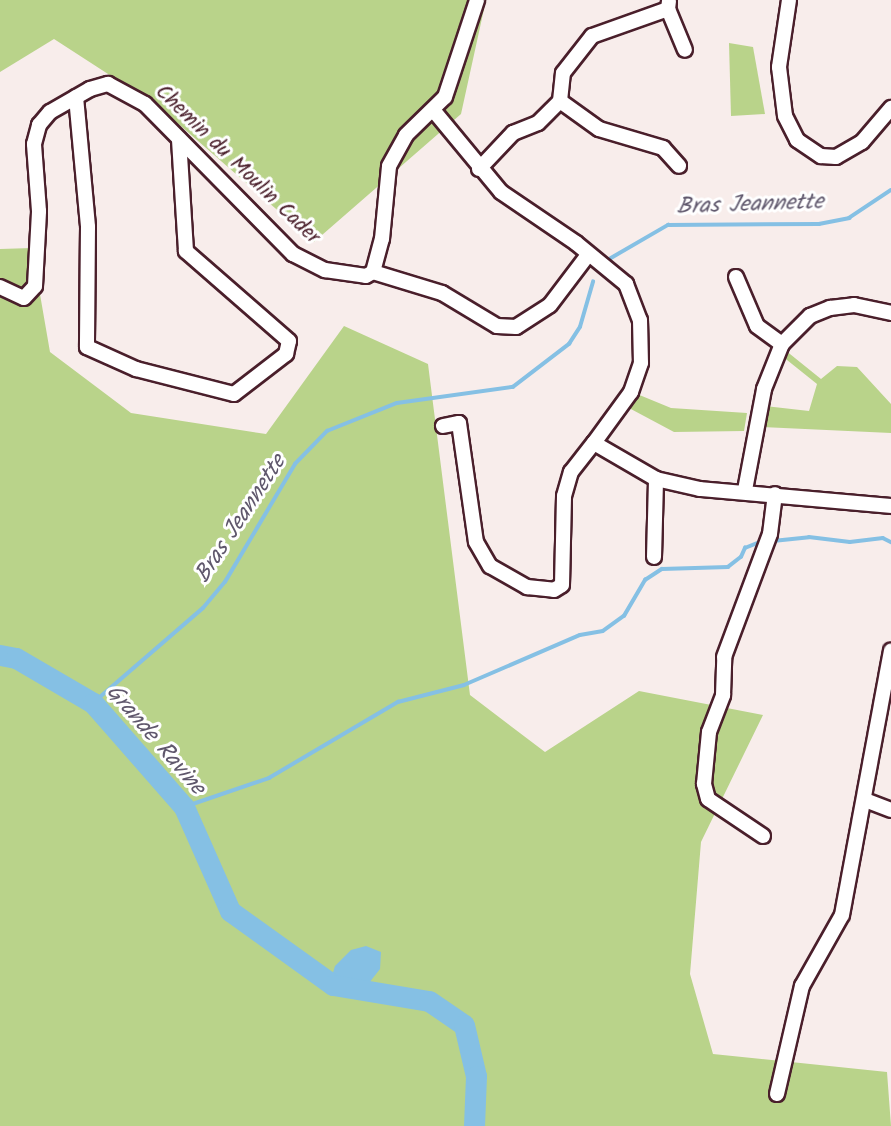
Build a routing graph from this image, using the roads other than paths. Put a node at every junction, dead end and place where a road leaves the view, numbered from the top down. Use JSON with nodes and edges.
{"nodes":[{"id":1,"x":477,"y":0,"type":"edge"},
{"id":2,"x":789,"y":0,"type":"edge"},
{"id":3,"x":669,"y":5,"type":"edge"},
{"id":4,"x":685,"y":50,"type":"dead end"},
{"id":5,"x":76,"y":97,"type":"junction"},
{"id":6,"x":560,"y":102,"type":"junction"},
{"id":7,"x":891,"y":108,"type":"edge"},
{"id":8,"x":434,"y":111,"type":"junction"},
{"id":9,"x":179,"y":139,"type":"junction"},
{"id":10,"x":680,"y":166,"type":"dead end"},
{"id":11,"x":479,"y":169,"type":"junction"},
{"id":12,"x":588,"y":255,"type":"junction"},
{"id":13,"x":373,"y":272,"type":"junction"},
{"id":14,"x":736,"y":277,"type":"dead end"},
{"id":15,"x":0,"y":287,"type":"edge"},
{"id":16,"x":891,"y":313,"type":"edge"},
{"id":17,"x":782,"y":344,"type":"junction"},
{"id":18,"x":443,"y":426,"type":"dead end"},
{"id":19,"x":594,"y":443,"type":"junction"},
{"id":20,"x":656,"y":479,"type":"junction"},
{"id":21,"x":745,"y":491,"type":"junction"},
{"id":22,"x":775,"y":494,"type":"junction"},
{"id":23,"x":891,"y":506,"type":"edge"},
{"id":24,"x":654,"y":557,"type":"dead end"},
{"id":25,"x":891,"y":651,"type":"edge"},
{"id":26,"x":864,"y":800,"type":"junction"},
{"id":27,"x":891,"y":810,"type":"edge"},
{"id":28,"x":763,"y":836,"type":"dead end"},
{"id":29,"x":777,"y":1094,"type":"dead end"}],
"edges":[{"from":1,"to":8,"type":"street"},
{"from":2,"to":7,"type":"street"},
{"from":3,"to":4,"type":"street"},
{"from":3,"to":6,"type":"street"},
{"from":5,"to":9,"type":"street","name":"Chemin du Moulin Cader"},
{"from":5,"to":9,"type":"street"},
{"from":5,"to":15,"type":"street","name":"Chemin du Moulin Cader"},
{"from":6,"to":10,"type":"street"},
{"from":6,"to":11,"type":"street"},
{"from":8,"to":11,"type":"street"},
{"from":8,"to":13,"type":"street"},
{"from":9,"to":13,"type":"street","name":"Chemin du Moulin Cader"},
{"from":11,"to":12,"type":"street"},
{"from":12,"to":13,"type":"street","name":"Chemin du Moulin Cader"},
{"from":12,"to":19,"type":"street"},
{"from":14,"to":17,"type":"street"},
{"from":16,"to":17,"type":"street"},
{"from":17,"to":21,"type":"street"},
{"from":18,"to":19,"type":"street"},
{"from":19,"to":20,"type":"street"},
{"from":20,"to":21,"type":"street"},
{"from":20,"to":24,"type":"street"},
{"from":21,"to":22,"type":"street"},
{"from":22,"to":23,"type":"street"},
{"from":22,"to":28,"type":"street"},
{"from":25,"to":26,"type":"street"},
{"from":26,"to":27,"type":"street"},
{"from":26,"to":29,"type":"street"}]}
